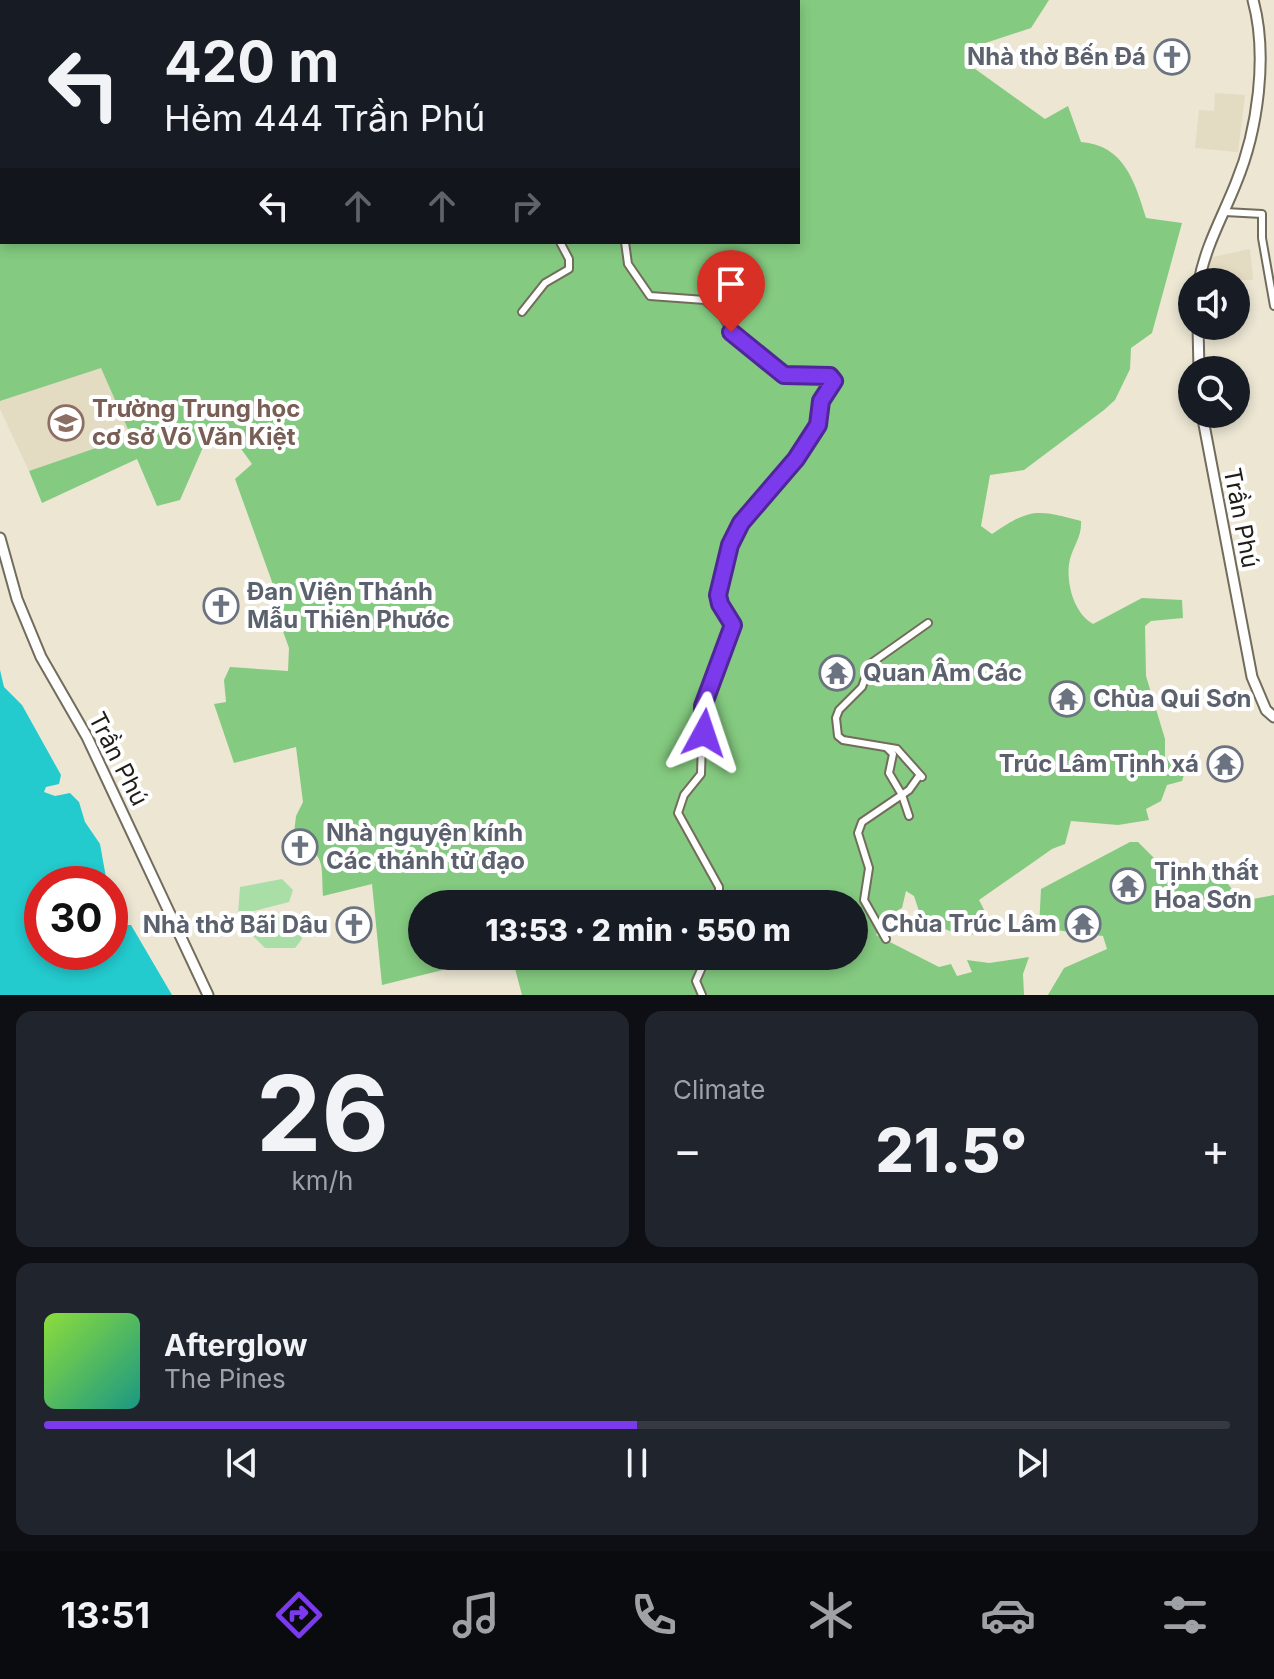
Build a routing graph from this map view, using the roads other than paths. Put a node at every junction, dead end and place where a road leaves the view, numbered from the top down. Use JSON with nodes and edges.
{"nodes":[{"id":1,"x":439,"y":0,"type":"edge"},
{"id":2,"x":477,"y":0,"type":"edge"},
{"id":3,"x":1253,"y":0,"type":"edge"},
{"id":4,"x":1225,"y":212,"type":"junction"},
{"id":5,"x":561,"y":244,"type":"edge"},
{"id":6,"x":625,"y":244,"type":"edge"},
{"id":7,"x":1203,"y":268,"type":"edge"},
{"id":8,"x":1274,"y":306,"type":"edge"},
{"id":9,"x":522,"y":312,"type":"dead end"},
{"id":10,"x":1205,"y":428,"type":"edge"},
{"id":11,"x":0,"y":538,"type":"edge"},
{"id":12,"x":928,"y":623,"type":"dead end"},
{"id":13,"x":1274,"y":717,"type":"edge"},
{"id":14,"x":886,"y":747,"type":"junction"},
{"id":15,"x":902,"y":795,"type":"junction"},
{"id":16,"x":909,"y":816,"type":"dead end"},
{"id":17,"x":719,"y":890,"type":"edge"},
{"id":18,"x":886,"y":939,"type":"dead end"},
{"id":19,"x":701,"y":970,"type":"edge"},
{"id":20,"x":208,"y":995,"type":"edge"},
{"id":21,"x":702,"y":995,"type":"edge"}],
"edges":[{"from":1,"to":2,"type":"street"},
{"from":3,"to":4,"type":"main road"},
{"from":4,"to":7,"type":"main road"},
{"from":4,"to":8,"type":"street"},
{"from":5,"to":9,"type":"street"},
{"from":6,"to":17,"type":"street"},
{"from":10,"to":13,"type":"main road","name":"Trần Phú"},
{"from":11,"to":20,"type":"main road","name":"Trần Phú"},
{"from":12,"to":14,"type":"street"},
{"from":14,"to":15,"type":"street"},
{"from":14,"to":15,"type":"street"},
{"from":15,"to":16,"type":"street"},
{"from":15,"to":18,"type":"street"},
{"from":19,"to":21,"type":"street"}]}
